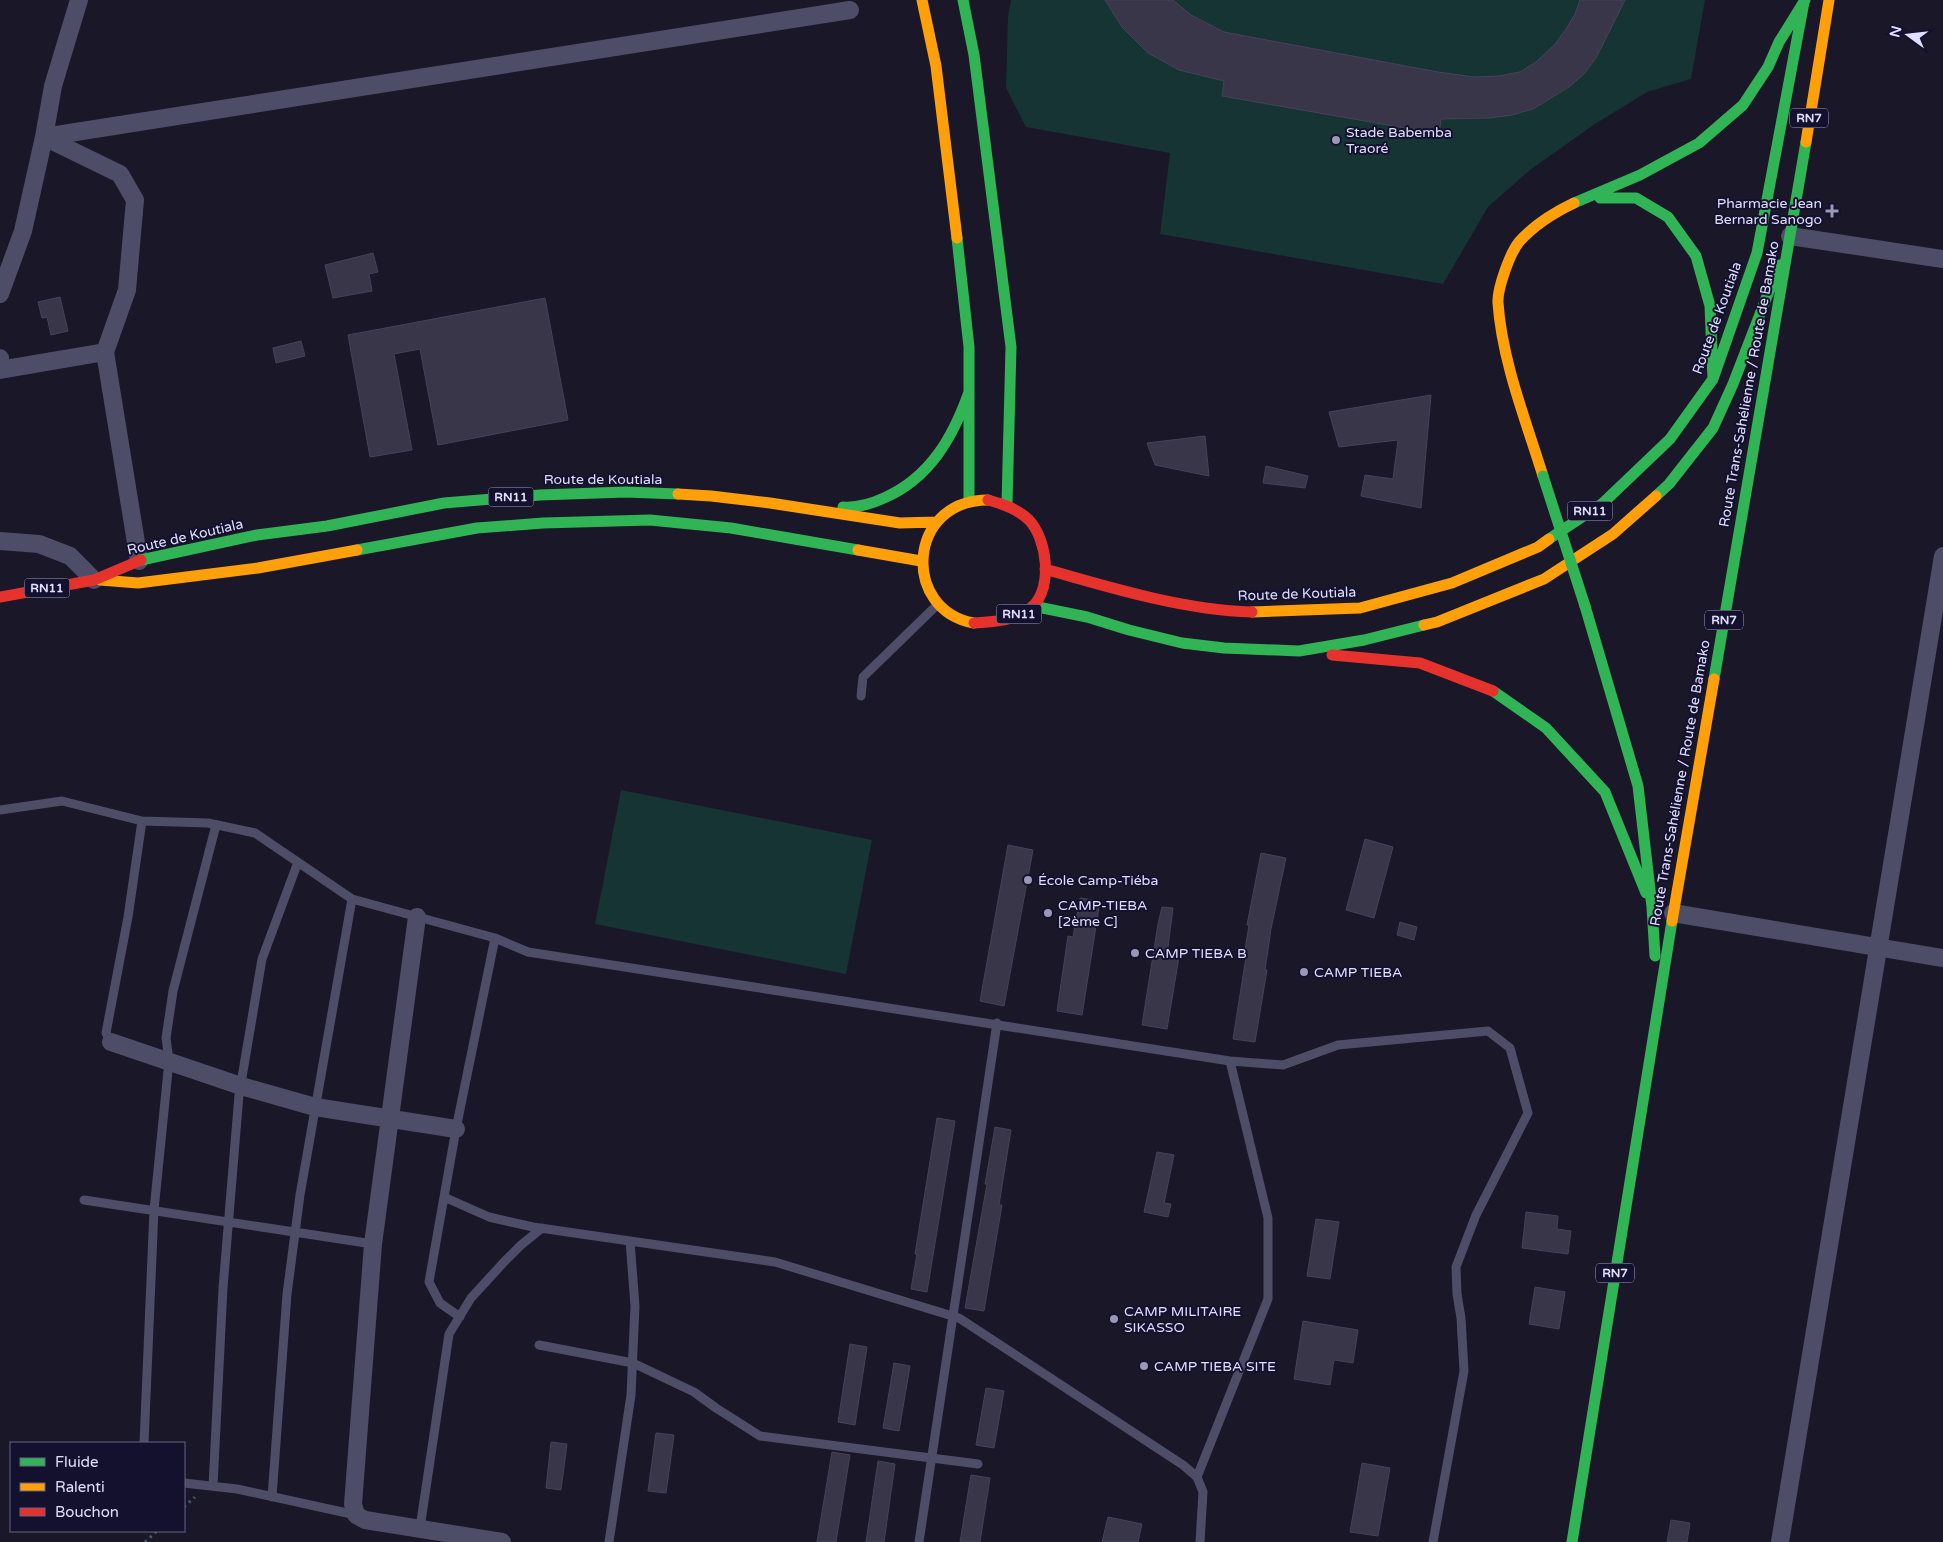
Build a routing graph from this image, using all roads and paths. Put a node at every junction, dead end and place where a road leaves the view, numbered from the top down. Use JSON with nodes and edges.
{"nodes":[{"id":1,"x":79,"y":0,"type":"edge"},
{"id":2,"x":922,"y":0,"type":"edge"},
{"id":3,"x":963,"y":0,"type":"edge"},
{"id":4,"x":1805,"y":0,"type":"edge"},
{"id":5,"x":1828,"y":0,"type":"edge"},
{"id":6,"x":850,"y":10,"type":"dead end"},
{"id":7,"x":44,"y":137,"type":"junction"},
{"id":8,"x":1583,"y":198,"type":"junction"},
{"id":9,"x":1790,"y":236,"type":"junction"},
{"id":10,"x":1943,"y":259,"type":"edge"},
{"id":11,"x":0,"y":294,"type":"edge"},
{"id":12,"x":105,"y":352,"type":"junction"},
{"id":13,"x":0,"y":358,"type":"edge"},
{"id":14,"x":1713,"y":379,"type":"junction"},
{"id":15,"x":968,"y":392,"type":"junction"},
{"id":16,"x":969,"y":502,"type":"junction"},
{"id":17,"x":770,"y":503,"type":"junction"},
{"id":18,"x":1007,"y":504,"type":"junction"},
{"id":19,"x":936,"y":522,"type":"junction"},
{"id":20,"x":0,"y":541,"type":"edge"},
{"id":21,"x":1943,"y":556,"type":"edge"},
{"id":22,"x":139,"y":560,"type":"junction"},
{"id":23,"x":921,"y":562,"type":"junction"},
{"id":24,"x":1045,"y":569,"type":"junction"},
{"id":25,"x":94,"y":580,"type":"junction"},
{"id":26,"x":0,"y":597,"type":"edge"},
{"id":27,"x":938,"y":604,"type":"junction"},
{"id":28,"x":1033,"y":606,"type":"junction"},
{"id":29,"x":1299,"y":651,"type":"junction"},
{"id":30,"x":861,"y":696,"type":"dead end"},
{"id":31,"x":0,"y":810,"type":"edge"},
{"id":32,"x":142,"y":821,"type":"junction"},
{"id":33,"x":216,"y":825,"type":"junction"},
{"id":34,"x":298,"y":862,"type":"junction"},
{"id":35,"x":352,"y":899,"type":"junction"},
{"id":36,"x":1652,"y":907,"type":"junction"},
{"id":37,"x":1673,"y":913,"type":"junction"},
{"id":38,"x":417,"y":917,"type":"junction"},
{"id":39,"x":495,"y":938,"type":"junction"},
{"id":40,"x":1879,"y":947,"type":"junction"},
{"id":41,"x":1943,"y":958,"type":"edge"},
{"id":42,"x":1658,"y":1003,"type":"junction"},
{"id":43,"x":997,"y":1023,"type":"junction"},
{"id":44,"x":111,"y":1042,"type":"joint"},
{"id":45,"x":1230,"y":1060,"type":"junction"},
{"id":46,"x":169,"y":1061,"type":"junction"},
{"id":47,"x":241,"y":1086,"type":"junction"},
{"id":48,"x":315,"y":1107,"type":"junction"},
{"id":49,"x":390,"y":1119,"type":"junction"},
{"id":50,"x":456,"y":1129,"type":"junction"},
{"id":51,"x":444,"y":1197,"type":"junction"},
{"id":52,"x":84,"y":1200,"type":"dead end"},
{"id":53,"x":154,"y":1210,"type":"junction"},
{"id":54,"x":229,"y":1222,"type":"junction"},
{"id":55,"x":542,"y":1228,"type":"junction"},
{"id":56,"x":295,"y":1232,"type":"junction"},
{"id":57,"x":630,"y":1241,"type":"junction"},
{"id":58,"x":373,"y":1244,"type":"junction"},
{"id":59,"x":953,"y":1316,"type":"junction"},
{"id":60,"x":460,"y":1317,"type":"junction"},
{"id":61,"x":539,"y":1345,"type":"dead end"},
{"id":62,"x":632,"y":1363,"type":"junction"},
{"id":63,"x":144,"y":1442,"type":"edge"},
{"id":64,"x":932,"y":1458,"type":"junction"},
{"id":65,"x":978,"y":1464,"type":"dead end"},
{"id":66,"x":1198,"y":1477,"type":"junction"},
{"id":67,"x":185,"y":1484,"type":"edge"},
{"id":68,"x":213,"y":1486,"type":"junction"},
{"id":69,"x":272,"y":1497,"type":"junction"},
{"id":70,"x":356,"y":1515,"type":"junction"},
{"id":71,"x":420,"y":1528,"type":"junction"},
{"id":72,"x":156,"y":1532,"type":"edge"},
{"id":73,"x":145,"y":1542,"type":"edge"},
{"id":74,"x":502,"y":1542,"type":"edge"},
{"id":75,"x":610,"y":1542,"type":"edge"},
{"id":76,"x":919,"y":1542,"type":"edge"},
{"id":77,"x":1200,"y":1542,"type":"edge"},
{"id":78,"x":1433,"y":1542,"type":"edge"},
{"id":79,"x":1572,"y":1542,"type":"edge"},
{"id":80,"x":1780,"y":1542,"type":"edge"}],
"edges":[{"from":1,"to":7,"type":"street"},
{"from":2,"to":15,"type":"main road"},
{"from":3,"to":18,"type":"main road"},
{"from":4,"to":8,"type":"main road"},
{"from":4,"to":14,"type":"main road","name":"Route de Koutiala","number":"RN11"},
{"from":5,"to":9,"type":"main road","name":"Route Trans-Sahélienne / Route de Bamako","number":"RN7"},
{"from":6,"to":7,"type":"street"},
{"from":7,"to":11,"type":"street"},
{"from":7,"to":12,"type":"street"},
{"from":8,"to":14,"type":"main road"},
{"from":8,"to":36,"type":"main road","bridge":true},
{"from":9,"to":10,"type":"street"},
{"from":9,"to":29,"type":"main road","number":"RN11"},
{"from":9,"to":37,"type":"main road","name":"Route Trans-Sahélienne / Route de Bamako","number":"RN7"},
{"from":12,"to":13,"type":"street"},
{"from":12,"to":22,"type":"street"},
{"from":14,"to":24,"type":"main road","name":"Route de Koutiala","number":"RN11"},
{"from":15,"to":16,"type":"main road"},
{"from":15,"to":17,"type":"main road"},
{"from":16,"to":18,"type":"main road","number":"RN11"},
{"from":16,"to":19,"type":"main road","number":"RN11"},
{"from":17,"to":19,"type":"main road","name":"Route de Koutiala","number":"RN11"},
{"from":17,"to":22,"type":"main road","name":"Route de Koutiala","number":"RN11"},
{"from":18,"to":24,"type":"main road","number":"RN11"},
{"from":19,"to":23,"type":"main road","number":"RN11"},
{"from":20,"to":25,"type":"street"},
{"from":21,"to":40,"type":"street"},
{"from":22,"to":25,"type":"main road","name":"Route de Koutiala","number":"RN11"},
{"from":23,"to":25,"type":"main road","number":"RN11"},
{"from":23,"to":27,"type":"main road","number":"RN11"},
{"from":24,"to":28,"type":"main road","number":"RN11"},
{"from":25,"to":26,"type":"main road","number":"RN11"},
{"from":27,"to":28,"type":"main road","number":"RN11"},
{"from":27,"to":30,"type":"lane"},
{"from":28,"to":29,"type":"main road","number":"RN11"},
{"from":29,"to":36,"type":"main road","number":"RN11"},
{"from":31,"to":32,"type":"lane"},
{"from":32,"to":33,"type":"lane"},
{"from":32,"to":44,"type":"lane"},
{"from":33,"to":34,"type":"lane"},
{"from":33,"to":46,"type":"lane"},
{"from":34,"to":35,"type":"lane"},
{"from":34,"to":47,"type":"lane"},
{"from":35,"to":38,"type":"lane"},
{"from":35,"to":48,"type":"lane"},
{"from":36,"to":42,"type":"main road"},
{"from":37,"to":40,"type":"street"},
{"from":37,"to":42,"type":"main road","name":"Route Trans-Sahélienne / Route de Bamako","number":"RN7"},
{"from":38,"to":39,"type":"lane"},
{"from":38,"to":49,"type":"street"},
{"from":39,"to":43,"type":"lane"},
{"from":39,"to":50,"type":"lane"},
{"from":40,"to":41,"type":"street"},
{"from":40,"to":80,"type":"street"},
{"from":42,"to":79,"type":"main road","name":"Route Trans-Sahélienne / Route de Bamako","number":"RN7"},
{"from":43,"to":45,"type":"lane"},
{"from":43,"to":59,"type":"lane"},
{"from":44,"to":46,"type":"street"},
{"from":45,"to":66,"type":"lane"},
{"from":45,"to":78,"type":"lane"},
{"from":46,"to":47,"type":"street"},
{"from":46,"to":53,"type":"lane"},
{"from":47,"to":48,"type":"street"},
{"from":47,"to":54,"type":"lane"},
{"from":48,"to":49,"type":"street"},
{"from":48,"to":56,"type":"lane"},
{"from":49,"to":50,"type":"street"},
{"from":49,"to":58,"type":"street"},
{"from":50,"to":51,"type":"lane"},
{"from":51,"to":55,"type":"lane"},
{"from":51,"to":60,"type":"lane"},
{"from":52,"to":53,"type":"lane"},
{"from":53,"to":54,"type":"lane"},
{"from":53,"to":63,"type":"lane"},
{"from":54,"to":56,"type":"lane"},
{"from":54,"to":68,"type":"lane"},
{"from":55,"to":57,"type":"lane"},
{"from":55,"to":60,"type":"lane"},
{"from":56,"to":58,"type":"lane"},
{"from":56,"to":69,"type":"lane"},
{"from":57,"to":59,"type":"lane"},
{"from":57,"to":62,"type":"lane"},
{"from":58,"to":70,"type":"street"},
{"from":59,"to":64,"type":"lane"},
{"from":59,"to":66,"type":"lane"},
{"from":60,"to":71,"type":"lane"},
{"from":61,"to":62,"type":"lane"},
{"from":62,"to":64,"type":"lane"},
{"from":62,"to":75,"type":"lane"},
{"from":64,"to":65,"type":"lane"},
{"from":64,"to":76,"type":"lane"},
{"from":66,"to":77,"type":"lane"},
{"from":67,"to":68,"type":"lane"},
{"from":68,"to":69,"type":"lane"},
{"from":69,"to":70,"type":"lane"},
{"from":70,"to":71,"type":"street"},
{"from":71,"to":74,"type":"street"},
{"from":72,"to":73,"type":"path"}]}
